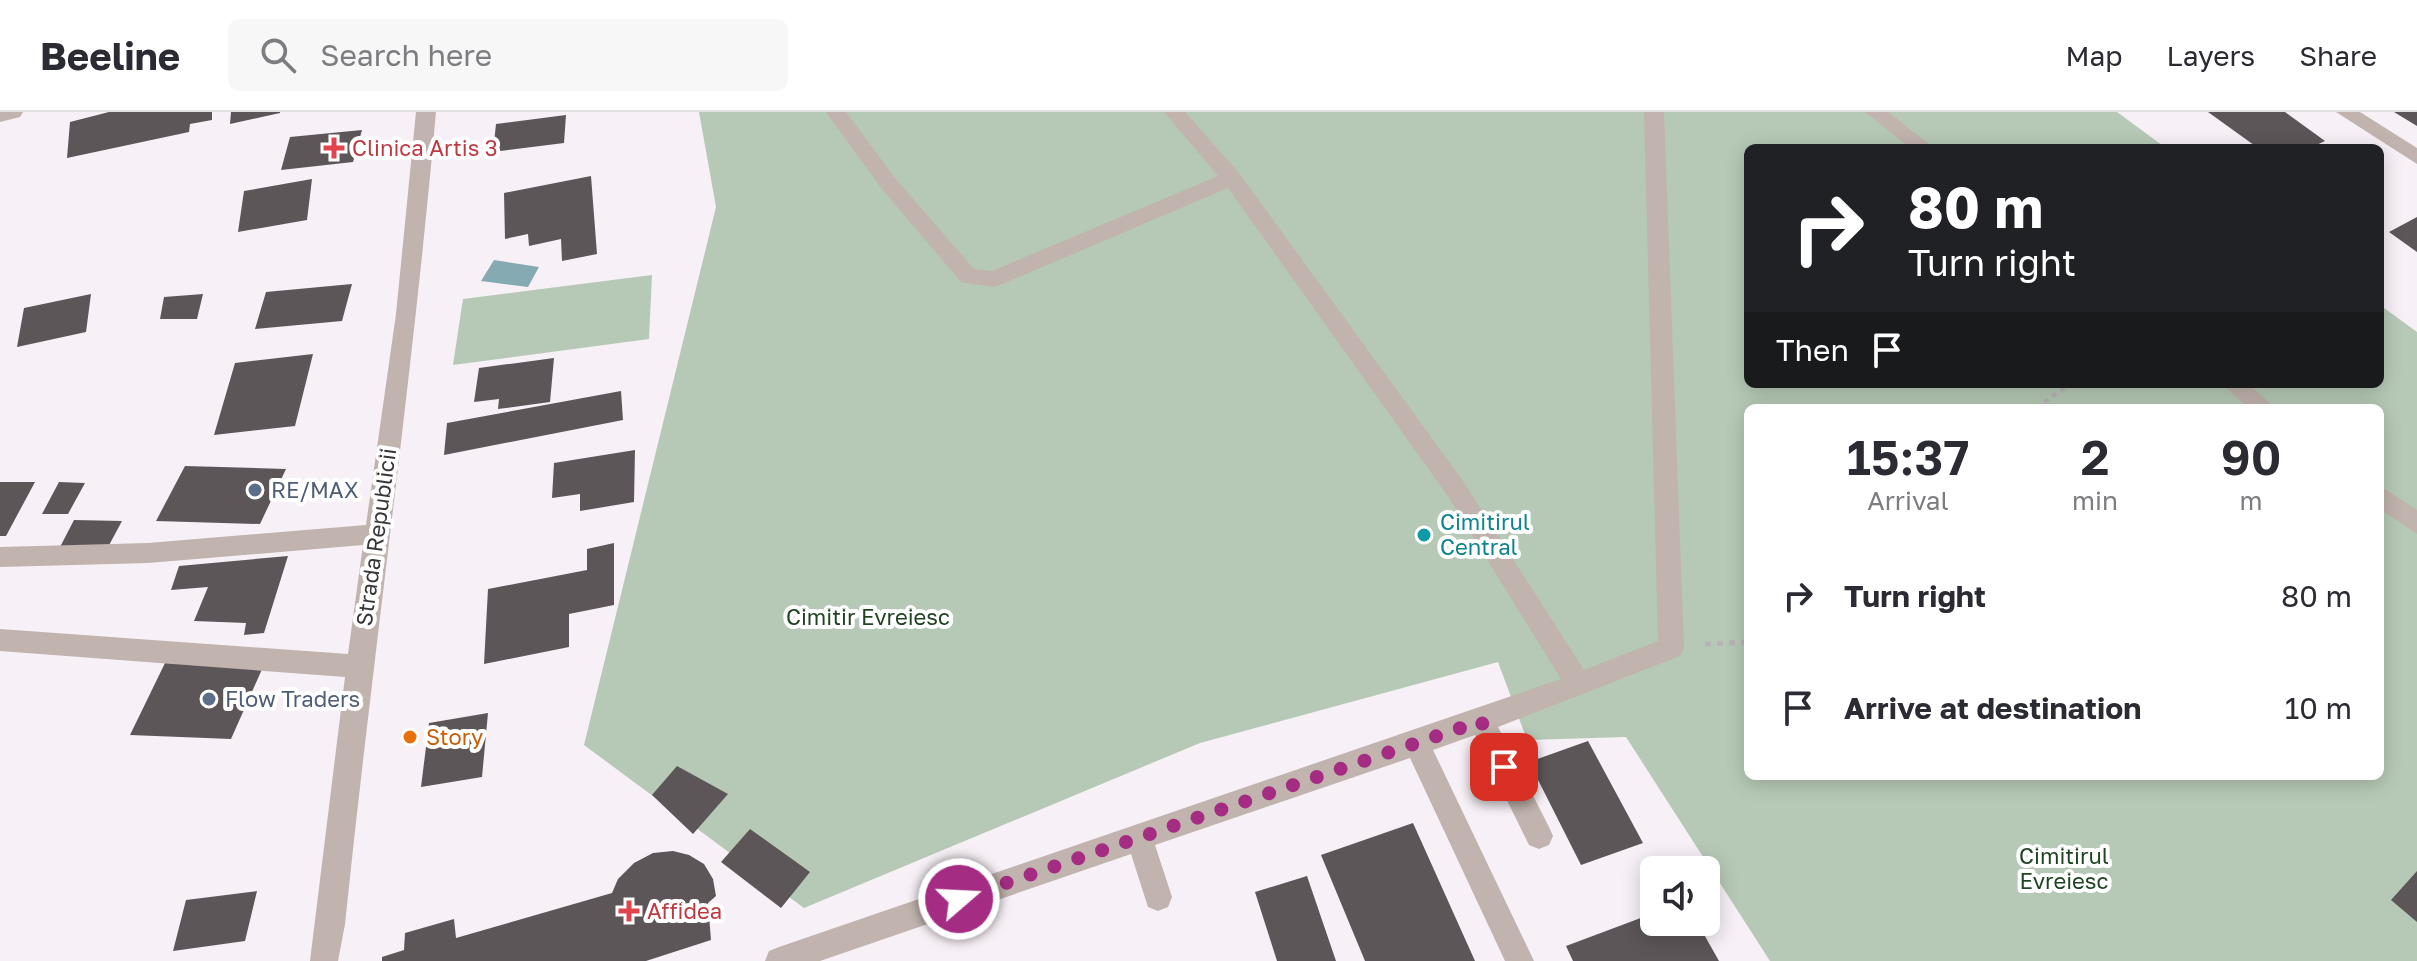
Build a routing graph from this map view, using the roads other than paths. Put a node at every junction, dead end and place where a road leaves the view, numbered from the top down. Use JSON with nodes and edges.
{"nodes":[{"id":1,"x":13,"y":112,"type":"edge"},
{"id":2,"x":426,"y":112,"type":"edge"},
{"id":3,"x":836,"y":112,"type":"edge"},
{"id":4,"x":1174,"y":112,"type":"edge"},
{"id":5,"x":1654,"y":112,"type":"edge"},
{"id":6,"x":1875,"y":112,"type":"edge"},
{"id":7,"x":2346,"y":112,"type":"edge"},
{"id":8,"x":0,"y":115,"type":"edge"},
{"id":9,"x":1919,"y":144,"type":"edge"},
{"id":10,"x":2417,"y":157,"type":"edge"},
{"id":11,"x":1232,"y":178,"type":"junction"},
{"id":12,"x":2238,"y":388,"type":"edge"},
{"id":13,"x":2259,"y":404,"type":"edge"},
{"id":14,"x":2384,"y":499,"type":"edge"},
{"id":15,"x":2417,"y":524,"type":"edge"},
{"id":16,"x":377,"y":534,"type":"junction"},
{"id":17,"x":0,"y":557,"type":"edge"},
{"id":18,"x":0,"y":640,"type":"edge"},
{"id":19,"x":359,"y":666,"type":"junction"},
{"id":20,"x":1579,"y":685,"type":"junction"},
{"id":21,"x":1481,"y":721,"type":"junction"},
{"id":22,"x":1416,"y":742,"type":"junction"},
{"id":23,"x":1539,"y":836,"type":"dead end"},
{"id":24,"x":1139,"y":837,"type":"junction"},
{"id":25,"x":1158,"y":897,"type":"dead end"},
{"id":26,"x":324,"y":961,"type":"edge"},
{"id":27,"x":779,"y":961,"type":"edge"},
{"id":28,"x":1520,"y":961,"type":"edge"}],
"edges":[{"from":1,"to":8,"type":"street"},
{"from":2,"to":16,"type":"street","name":"Strada Republicii"},
{"from":3,"to":11,"type":"street"},
{"from":4,"to":11,"type":"street"},
{"from":5,"to":20,"type":"street"},
{"from":6,"to":9,"type":"street"},
{"from":7,"to":10,"type":"street"},
{"from":11,"to":20,"type":"street"},
{"from":12,"to":13,"type":"street"},
{"from":14,"to":15,"type":"street"},
{"from":16,"to":17,"type":"street"},
{"from":16,"to":19,"type":"street","name":"Strada Republicii"},
{"from":18,"to":19,"type":"street"},
{"from":19,"to":26,"type":"street","name":"Strada Republicii"},
{"from":20,"to":21,"type":"street"},
{"from":21,"to":22,"type":"street"},
{"from":21,"to":23,"type":"street"},
{"from":22,"to":24,"type":"street"},
{"from":22,"to":28,"type":"street"},
{"from":24,"to":25,"type":"street"},
{"from":24,"to":27,"type":"street"}]}
